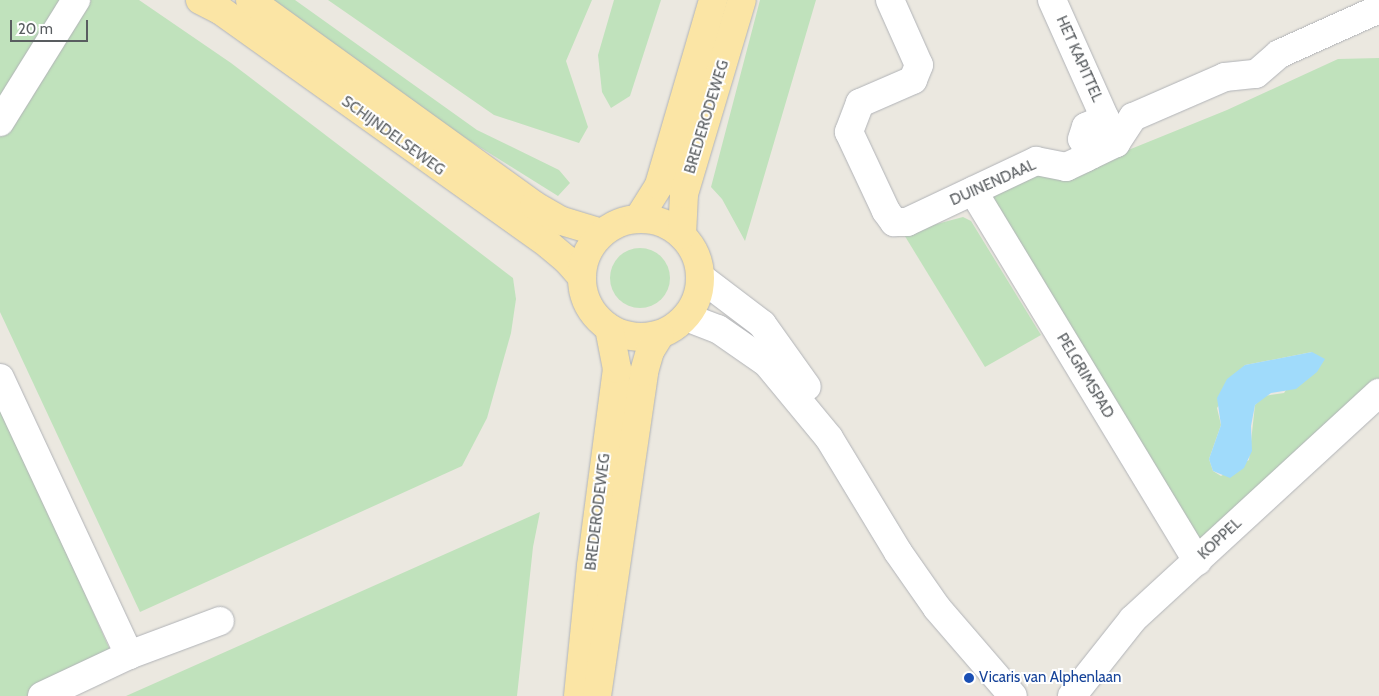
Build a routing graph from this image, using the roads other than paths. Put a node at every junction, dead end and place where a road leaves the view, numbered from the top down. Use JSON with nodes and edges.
{"nodes":[{"id":1,"x":76,"y":0,"type":"edge"},
{"id":2,"x":200,"y":0,"type":"edge"},
{"id":3,"x":250,"y":0,"type":"edge"},
{"id":4,"x":713,"y":0,"type":"edge"},
{"id":5,"x":742,"y":0,"type":"edge"},
{"id":6,"x":890,"y":0,"type":"edge"},
{"id":7,"x":1052,"y":0,"type":"edge"},
{"id":8,"x":1379,"y":9,"type":"edge"},
{"id":9,"x":1105,"y":118,"type":"junction"},
{"id":10,"x":0,"y":122,"type":"edge"},
{"id":11,"x":1116,"y":143,"type":"junction"},
{"id":12,"x":1091,"y":155,"type":"junction"},
{"id":13,"x":973,"y":191,"type":"junction"},
{"id":14,"x":638,"y":219,"type":"junction"},
{"id":15,"x":602,"y":233,"type":"junction"},
{"id":16,"x":682,"y":235,"type":"junction"},
{"id":17,"x":582,"y":277,"type":"junction"},
{"id":18,"x":700,"y":277,"type":"junction"},
{"id":19,"x":686,"y":317,"type":"junction"},
{"id":20,"x":610,"y":328,"type":"junction"},
{"id":21,"x":660,"y":335,"type":"junction"},
{"id":22,"x":1,"y":381,"type":"edge"},
{"id":23,"x":1379,"y":393,"type":"edge"},
{"id":24,"x":829,"y":438,"type":"junction"},
{"id":25,"x":1197,"y":561,"type":"junction"},
{"id":26,"x":220,"y":621,"type":"dead end"},
{"id":27,"x":129,"y":655,"type":"junction"},
{"id":28,"x":42,"y":696,"type":"edge"},
{"id":29,"x":578,"y":696,"type":"edge"},
{"id":30,"x":597,"y":696,"type":"edge"},
{"id":31,"x":1013,"y":696,"type":"edge"},
{"id":32,"x":1072,"y":696,"type":"edge"}],
"edges":[{"from":1,"to":10,"type":"street"},
{"from":2,"to":17,"type":"main road","name":"SCHIJNDELSEWEG"},
{"from":3,"to":15,"type":"main road","name":"SCHIJNDELSEWEG"},
{"from":4,"to":14,"type":"main road","name":"BREDERODEWEG"},
{"from":5,"to":16,"type":"main road","name":"BREDERODEWEG"},
{"from":6,"to":13,"type":"street","name":"DUINENDAAL"},
{"from":7,"to":9,"type":"street","name":"HET KAPITTEL"},
{"from":8,"to":11,"type":"street"},
{"from":9,"to":11,"type":"street","name":"HET KAPITTEL"},
{"from":9,"to":12,"type":"street","name":"HET KAPITTEL"},
{"from":11,"to":12,"type":"street","name":"DUINENDAAL"},
{"from":12,"to":13,"type":"street","name":"DUINENDAAL"},
{"from":13,"to":25,"type":"street","name":"PELGRIMSPAD"},
{"from":14,"to":15,"type":"main road"},
{"from":14,"to":16,"type":"main road"},
{"from":15,"to":17,"type":"main road"},
{"from":16,"to":18,"type":"main road"},
{"from":17,"to":20,"type":"main road"},
{"from":18,"to":19,"type":"main road"},
{"from":18,"to":24,"type":"street"},
{"from":19,"to":21,"type":"main road"},
{"from":19,"to":24,"type":"street"},
{"from":20,"to":21,"type":"main road"},
{"from":20,"to":29,"type":"main road","name":"BREDERODEWEG"},
{"from":21,"to":30,"type":"main road","name":"BREDERODEWEG"},
{"from":22,"to":27,"type":"street"},
{"from":23,"to":25,"type":"street","name":"KOPPEL"},
{"from":24,"to":31,"type":"street"},
{"from":25,"to":32,"type":"street","name":"KOPPEL"},
{"from":26,"to":27,"type":"street"},
{"from":27,"to":28,"type":"street"}]}
